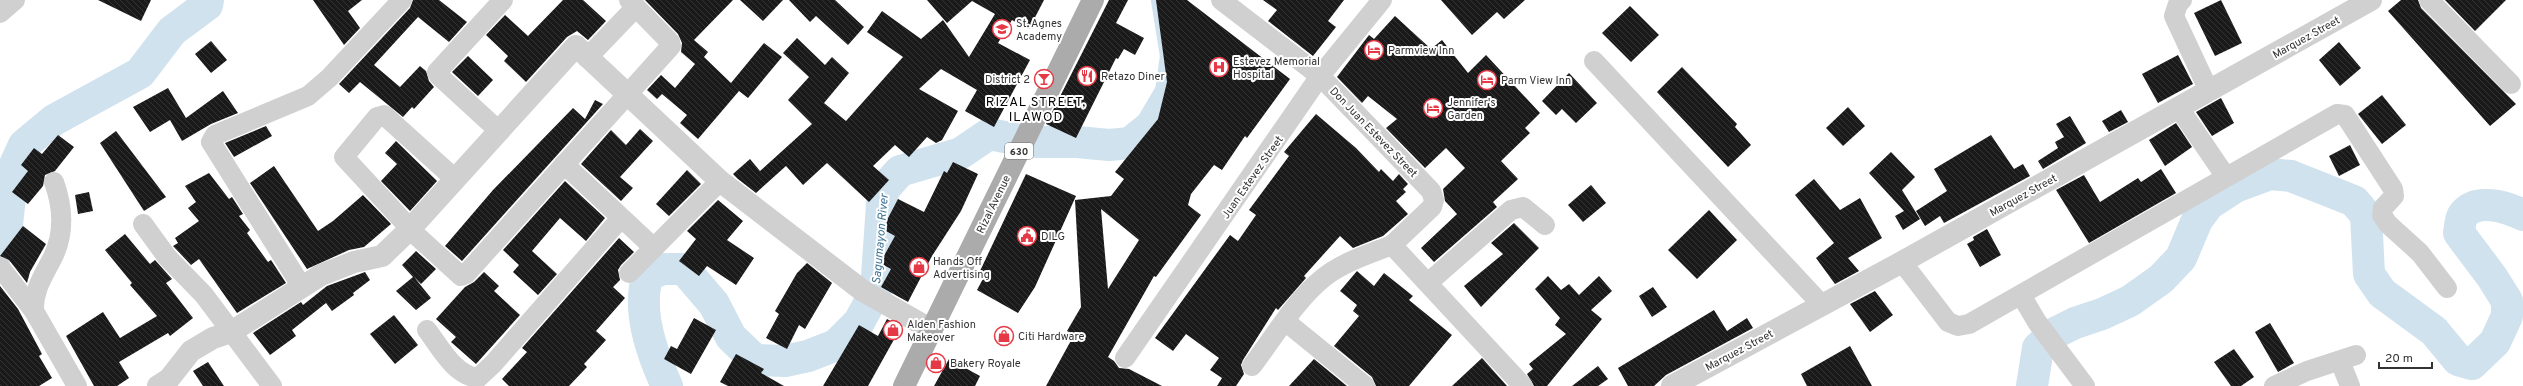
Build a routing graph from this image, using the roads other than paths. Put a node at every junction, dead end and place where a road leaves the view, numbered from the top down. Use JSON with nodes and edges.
{"nodes":[{"id":1,"x":15,"y":0,"type":"edge"},
{"id":2,"x":402,"y":0,"type":"edge"},
{"id":3,"x":503,"y":0,"type":"edge"},
{"id":4,"x":1093,"y":0,"type":"edge"},
{"id":5,"x":1221,"y":0,"type":"edge"},
{"id":6,"x":1382,"y":0,"type":"edge"},
{"id":7,"x":2182,"y":0,"type":"edge"},
{"id":8,"x":2372,"y":0,"type":"edge"},
{"id":9,"x":2429,"y":0,"type":"edge"},
{"id":10,"x":632,"y":3,"type":"edge"},
{"id":11,"x":0,"y":13,"type":"edge"},
{"id":12,"x":587,"y":58,"type":"junction"},
{"id":13,"x":1594,"y":61,"type":"dead end"},
{"id":14,"x":1320,"y":76,"type":"junction"},
{"id":15,"x":2511,"y":84,"type":"dead end"},
{"id":16,"x":2209,"y":91,"type":"junction"},
{"id":17,"x":626,"y":96,"type":"junction"},
{"id":18,"x":2179,"y":108,"type":"junction"},
{"id":19,"x":499,"y":131,"type":"junction"},
{"id":20,"x":564,"y":164,"type":"junction"},
{"id":21,"x":2226,"y":177,"type":"junction"},
{"id":22,"x":455,"y":179,"type":"junction"},
{"id":23,"x":720,"y":181,"type":"junction"},
{"id":24,"x":54,"y":182,"type":"dead end"},
{"id":25,"x":621,"y":218,"type":"junction"},
{"id":26,"x":143,"y":224,"type":"dead end"},
{"id":27,"x":1545,"y":225,"type":"dead end"},
{"id":28,"x":410,"y":229,"type":"junction"},
{"id":29,"x":1392,"y":245,"type":"junction"},
{"id":30,"x":654,"y":248,"type":"junction"},
{"id":31,"x":1902,"y":262,"type":"junction"},
{"id":32,"x":0,"y":267,"type":"edge"},
{"id":33,"x":629,"y":273,"type":"dead end"},
{"id":34,"x":1429,"y":282,"type":"junction"},
{"id":35,"x":302,"y":287,"type":"junction"},
{"id":36,"x":2447,"y":288,"type":"dead end"},
{"id":37,"x":2021,"y":294,"type":"junction"},
{"id":38,"x":1822,"y":305,"type":"junction"},
{"id":39,"x":34,"y":311,"type":"junction"},
{"id":40,"x":1286,"y":322,"type":"junction"},
{"id":41,"x":427,"y":330,"type":"dead end"},
{"id":42,"x":932,"y":330,"type":"junction"},
{"id":43,"x":231,"y":332,"type":"junction"},
{"id":44,"x":1125,"y":358,"type":"dead end"},
{"id":45,"x":1252,"y":366,"type":"dead end"},
{"id":46,"x":162,"y":385,"type":"edge"},
{"id":47,"x":77,"y":386,"type":"edge"},
{"id":48,"x":272,"y":386,"type":"edge"},
{"id":49,"x":904,"y":386,"type":"edge"},
{"id":50,"x":1365,"y":386,"type":"edge"},
{"id":51,"x":1523,"y":386,"type":"edge"},
{"id":52,"x":1672,"y":386,"type":"edge"},
{"id":53,"x":2085,"y":386,"type":"edge"},
{"id":54,"x":2274,"y":386,"type":"edge"},
{"id":55,"x":2350,"y":386,"type":"edge"}],
"edges":[{"from":1,"to":11,"type":"street"},
{"from":2,"to":35,"type":"street"},
{"from":3,"to":19,"type":"street"},
{"from":4,"to":42,"type":"main road","name":"Rizal Avenue","number":"630"},
{"from":5,"to":14,"type":"street","name":"Don Juan Estevez Street"},
{"from":6,"to":14,"type":"street","name":"Juan Estevez Street"},
{"from":7,"to":16,"type":"street"},
{"from":8,"to":16,"type":"street","name":"Marquez Street"},
{"from":9,"to":15,"type":"street"},
{"from":10,"to":12,"type":"street"},
{"from":10,"to":17,"type":"street"},
{"from":12,"to":17,"type":"street"},
{"from":12,"to":19,"type":"street"},
{"from":13,"to":38,"type":"street"},
{"from":14,"to":29,"type":"street","name":"Don Juan Estevez Street"},
{"from":14,"to":44,"type":"street","name":"Juan Estevez Street"},
{"from":16,"to":18,"type":"street","name":"Marquez Street"},
{"from":17,"to":20,"type":"street"},
{"from":17,"to":23,"type":"street"},
{"from":18,"to":21,"type":"street"},
{"from":18,"to":31,"type":"street","name":"Marquez Street"},
{"from":19,"to":22,"type":"street"},
{"from":20,"to":25,"type":"street"},
{"from":20,"to":28,"type":"street"},
{"from":21,"to":36,"type":"street"},
{"from":21,"to":37,"type":"street"},
{"from":22,"to":28,"type":"street"},
{"from":22,"to":28,"type":"street"},
{"from":23,"to":30,"type":"street"},
{"from":23,"to":42,"type":"street"},
{"from":24,"to":39,"type":"street"},
{"from":25,"to":30,"type":"street"},
{"from":25,"to":41,"type":"street"},
{"from":26,"to":43,"type":"street"},
{"from":27,"to":34,"type":"street"},
{"from":28,"to":35,"type":"street"},
{"from":29,"to":34,"type":"street"},
{"from":29,"to":40,"type":"street","name":"Don Juan Estevez Street"},
{"from":30,"to":33,"type":"street"},
{"from":31,"to":37,"type":"street"},
{"from":31,"to":38,"type":"street","name":"Marquez Street"},
{"from":32,"to":39,"type":"street"},
{"from":34,"to":51,"type":"street"},
{"from":35,"to":43,"type":"street"},
{"from":37,"to":53,"type":"street"},
{"from":38,"to":52,"type":"street","name":"Marquez Street"},
{"from":39,"to":47,"type":"street"},
{"from":40,"to":45,"type":"street","name":"Don Juan Estevez Street"},
{"from":40,"to":50,"type":"street"},
{"from":42,"to":49,"type":"main road","name":"Rizal Avenue","number":"630"},
{"from":43,"to":46,"type":"street"},
{"from":43,"to":48,"type":"street"},
{"from":54,"to":55,"type":"street"}]}
